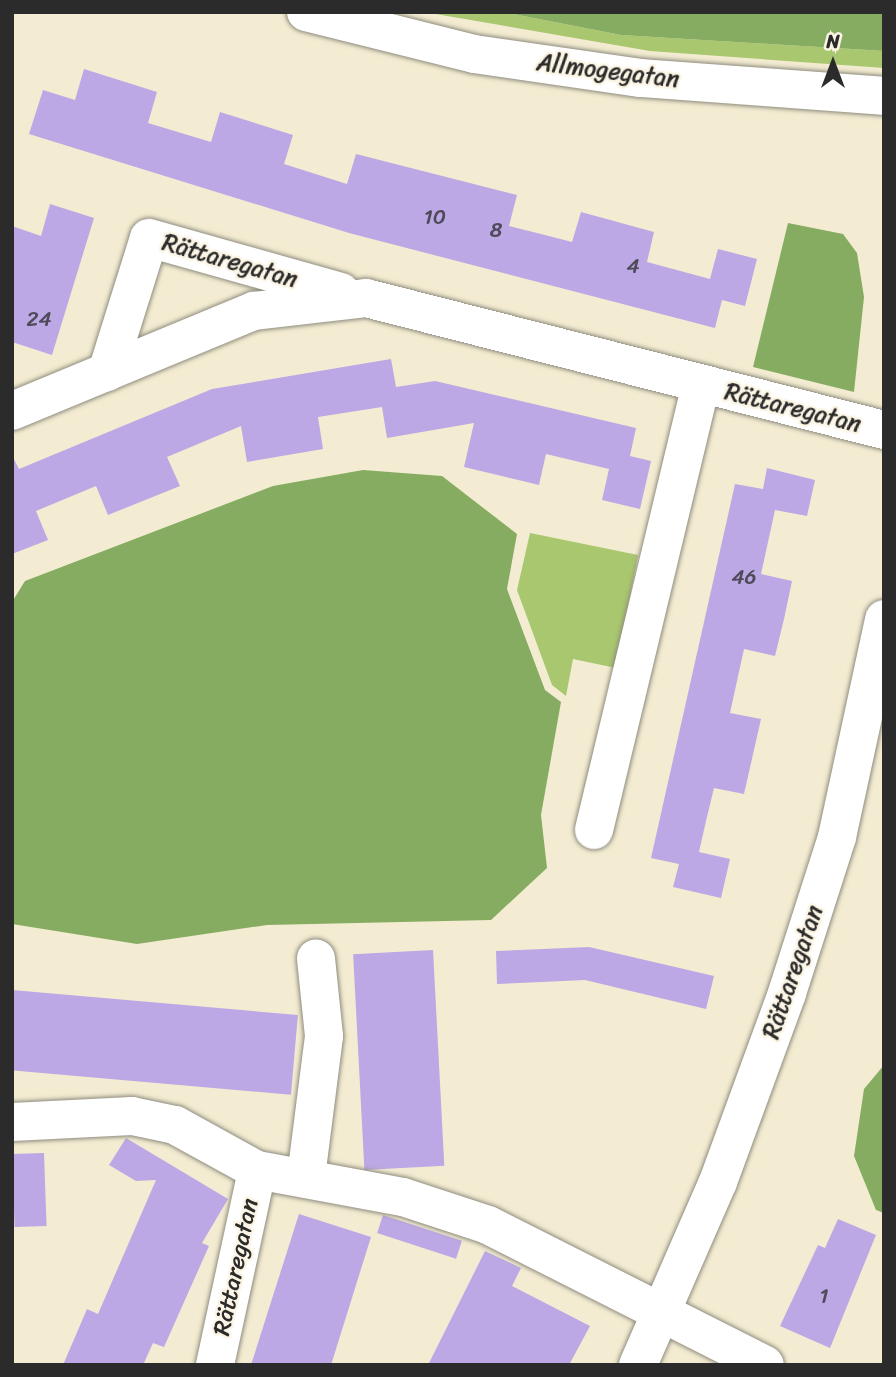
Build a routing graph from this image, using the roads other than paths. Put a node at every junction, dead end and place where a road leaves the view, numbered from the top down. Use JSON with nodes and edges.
{"nodes":[{"id":1,"x":326,"y":16,"type":"edge"},
{"id":2,"x":884,"y":96,"type":"edge"},
{"id":3,"x":366,"y":298,"type":"junction"},
{"id":4,"x":107,"y":372,"type":"junction"},
{"id":5,"x":701,"y":385,"type":"junction"},
{"id":6,"x":12,"y":411,"type":"edge"},
{"id":7,"x":884,"y":430,"type":"edge"},
{"id":8,"x":884,"y":619,"type":"edge"},
{"id":9,"x":594,"y":830,"type":"dead end"},
{"id":10,"x":316,"y":958,"type":"dead end"},
{"id":11,"x":12,"y":1122,"type":"edge"},
{"id":12,"x":257,"y":1170,"type":"junction"},
{"id":13,"x":306,"y":1177,"type":"junction"},
{"id":14,"x":664,"y":1314,"type":"junction"},
{"id":15,"x":215,"y":1365,"type":"edge"},
{"id":16,"x":638,"y":1365,"type":"edge"},
{"id":17,"x":765,"y":1365,"type":"edge"}],
"edges":[{"from":1,"to":2,"type":"street","name":"Allmogegatan"},
{"from":3,"to":4,"type":"street","name":"Rättaregatan"},
{"from":3,"to":4,"type":"street","name":"Rättaregatan"},
{"from":3,"to":5,"type":"street","name":"Rättaregatan"},
{"from":4,"to":6,"type":"street","name":"Rättaregatan"},
{"from":5,"to":7,"type":"street","name":"Rättaregatan"},
{"from":5,"to":9,"type":"street","name":"Rättaregatan"},
{"from":8,"to":14,"type":"street","name":"Rättaregatan"},
{"from":10,"to":13,"type":"street"},
{"from":11,"to":12,"type":"street","name":"Rättaregatan"},
{"from":12,"to":13,"type":"street","name":"Rättaregatan"},
{"from":12,"to":15,"type":"street","name":"Rättaregatan"},
{"from":13,"to":14,"type":"street","name":"Rättaregatan"},
{"from":14,"to":16,"type":"street","name":"Rättaregatan"},
{"from":14,"to":17,"type":"street","name":"Rättaregatan"}]}
